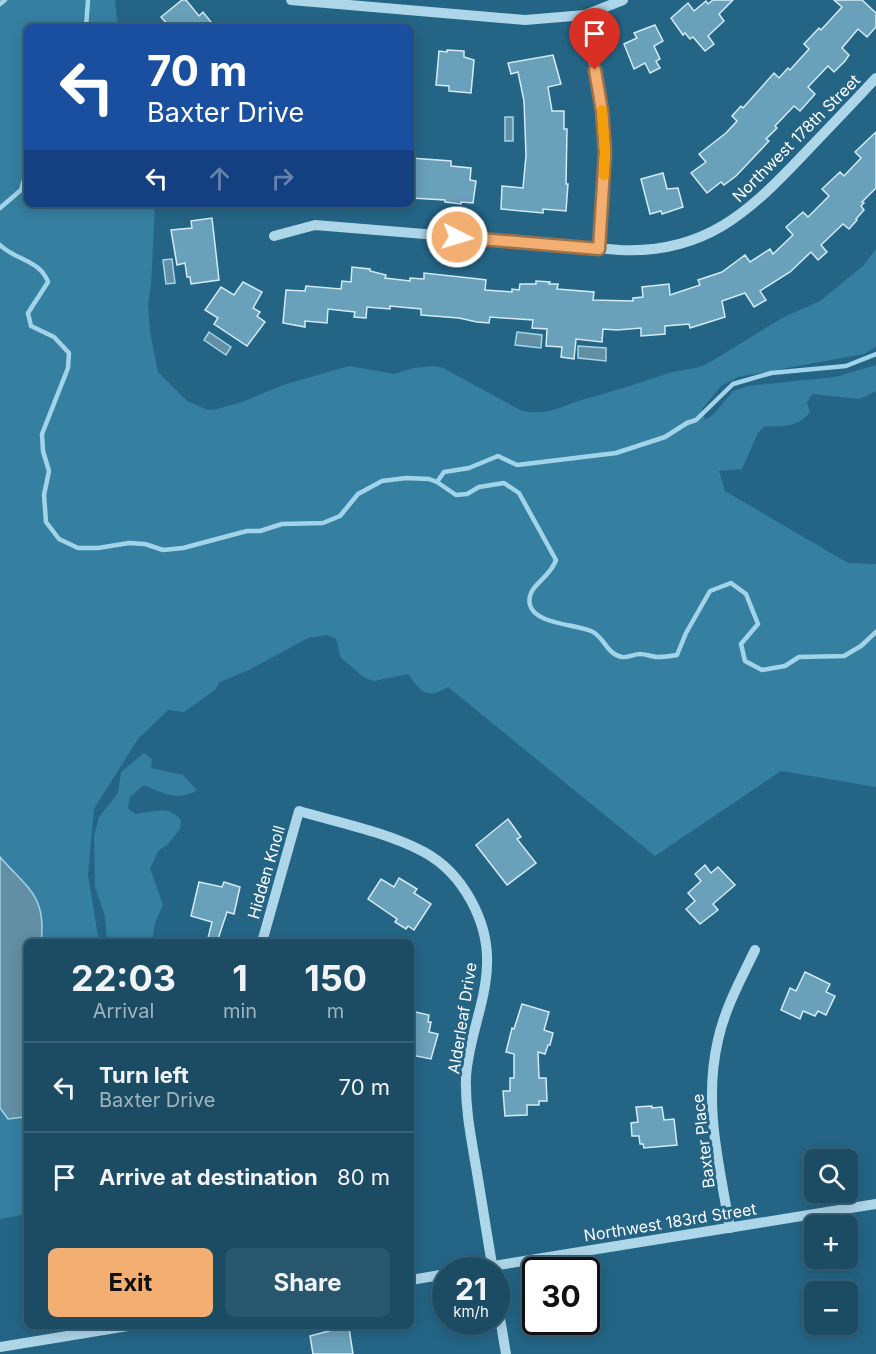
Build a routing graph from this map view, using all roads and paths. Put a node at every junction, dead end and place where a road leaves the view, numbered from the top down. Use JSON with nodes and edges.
{"nodes":[{"id":1,"x":291,"y":0,"type":"edge"},
{"id":2,"x":623,"y":0,"type":"edge"},
{"id":3,"x":585,"y":15,"type":"junction"},
{"id":4,"x":876,"y":78,"type":"edge"},
{"id":5,"x":274,"y":236,"type":"dead end"},
{"id":6,"x":599,"y":249,"type":"junction"},
{"id":7,"x":299,"y":811,"type":"joint"},
{"id":8,"x":263,"y":939,"type":"edge"},
{"id":9,"x":755,"y":950,"type":"dead end"},
{"id":10,"x":876,"y":1204,"type":"edge"},
{"id":11,"x":730,"y":1228,"type":"junction"},
{"id":12,"x":490,"y":1257,"type":"edge"},
{"id":13,"x":510,"y":1266,"type":"edge"},
{"id":14,"x":432,"y":1276,"type":"edge"},
{"id":15,"x":414,"y":1279,"type":"edge"},
{"id":16,"x":110,"y":1329,"type":"edge"},
{"id":17,"x":503,"y":1335,"type":"edge"},
{"id":18,"x":0,"y":1347,"type":"edge"},
{"id":19,"x":506,"y":1354,"type":"edge"}],
"edges":[{"from":1,"to":3,"type":"street"},
{"from":2,"to":3,"type":"street"},
{"from":3,"to":6,"type":"street"},
{"from":4,"to":6,"type":"street","name":"Northwest 178th Street"},
{"from":5,"to":6,"type":"street","name":"Northwest 178th Street"},
{"from":7,"to":8,"type":"street","name":"Hidden Knoll"},
{"from":7,"to":12,"type":"street","name":"Alderleaf Drive"},
{"from":9,"to":11,"type":"street","name":"Baxter Place"},
{"from":10,"to":11,"type":"street","name":"Northwest 183rd Street"},
{"from":11,"to":13,"type":"street","name":"Northwest 183rd Street"},
{"from":14,"to":15,"type":"street"},
{"from":16,"to":18,"type":"street"},
{"from":17,"to":19,"type":"street"}]}
